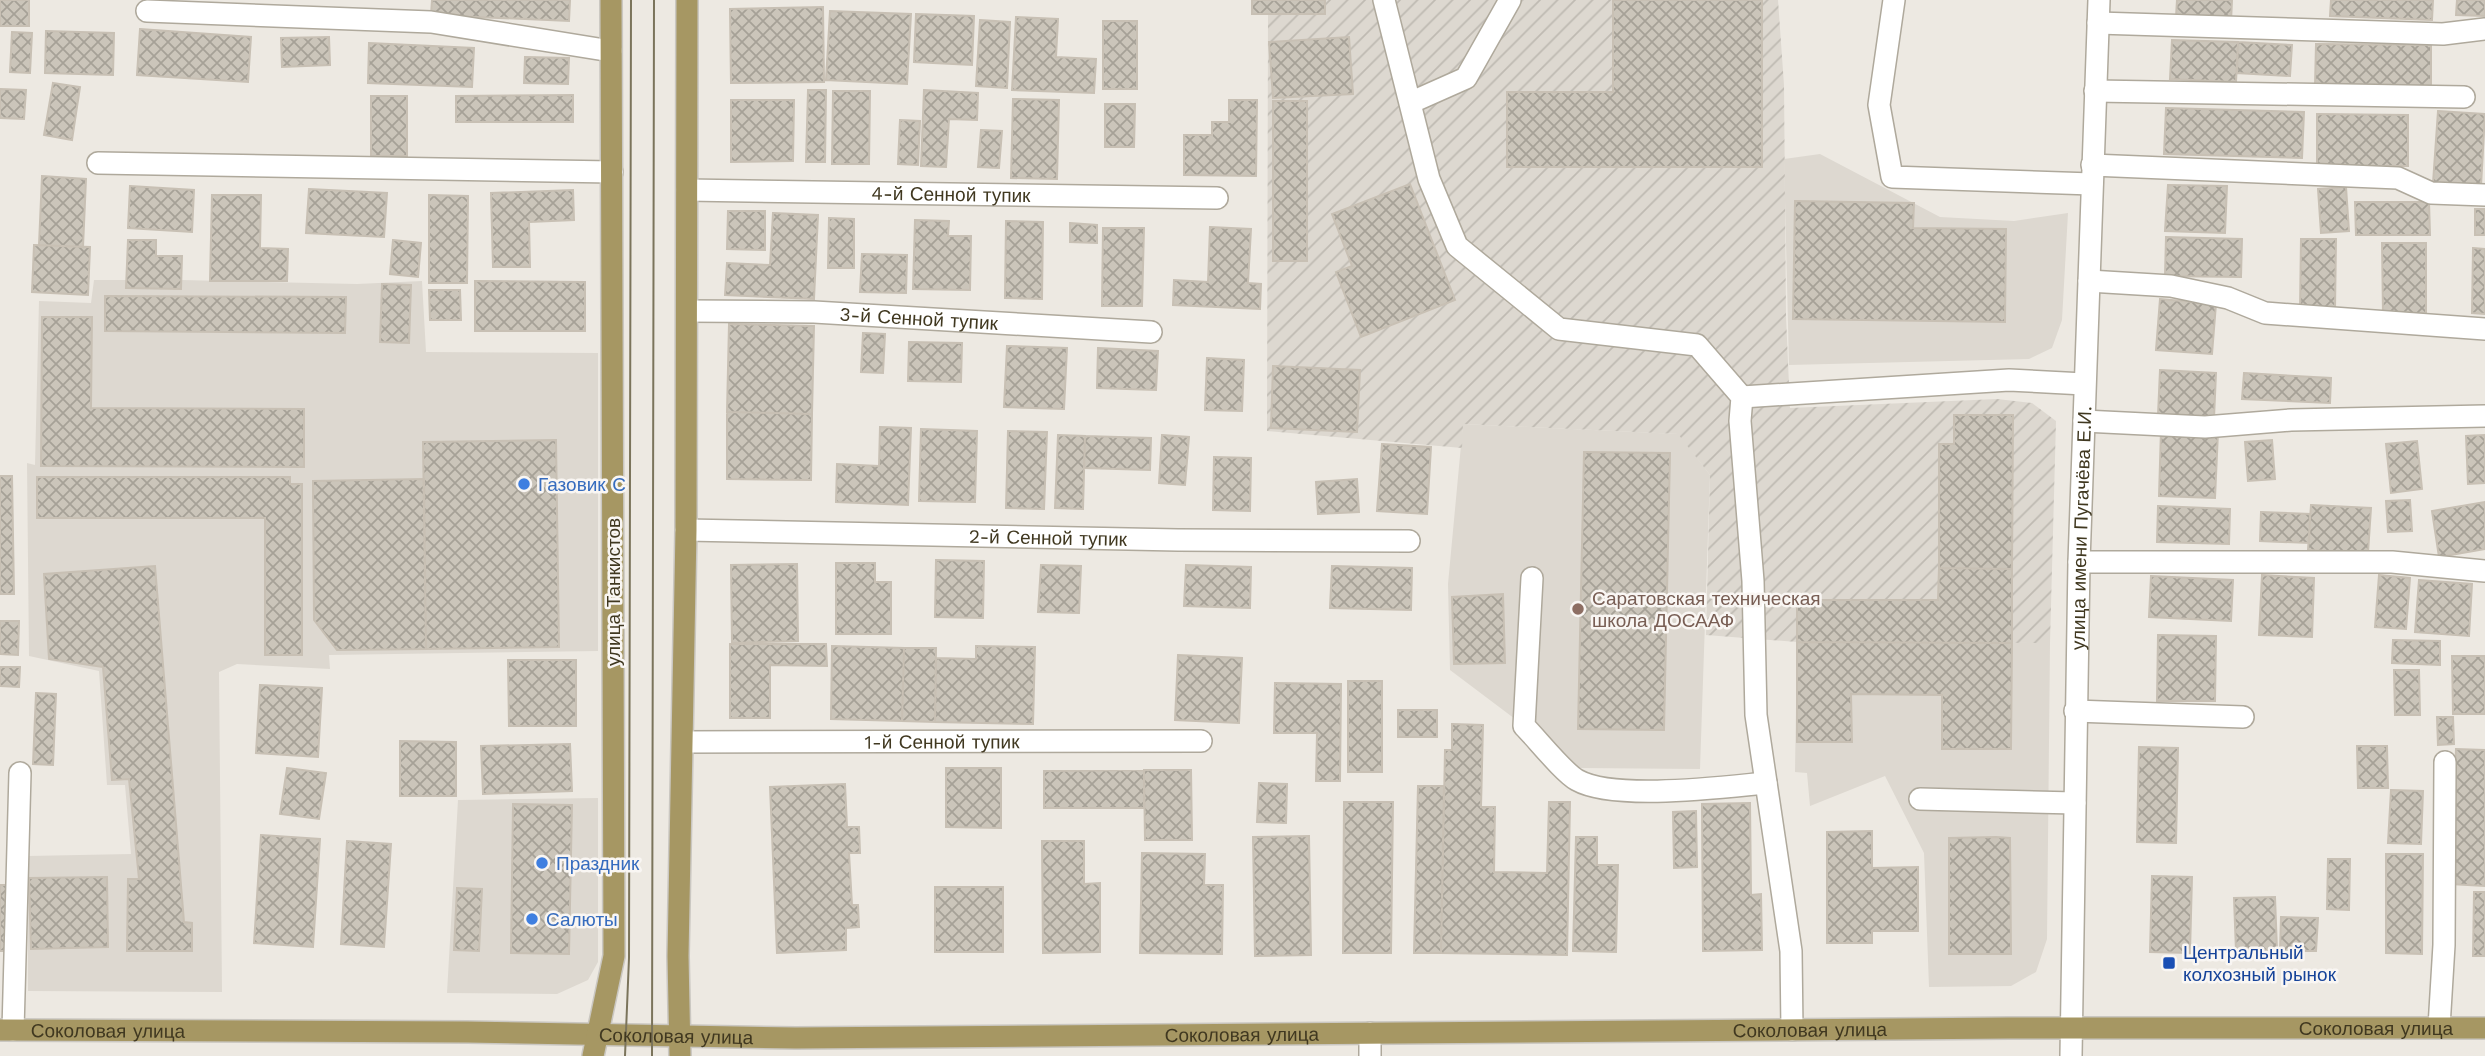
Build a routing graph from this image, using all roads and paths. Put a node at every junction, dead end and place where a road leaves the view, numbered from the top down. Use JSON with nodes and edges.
{"nodes":[{"id":1,"x":611,"y":0,"type":"edge"},
{"id":2,"x":687,"y":0,"type":"edge"},
{"id":3,"x":1384,"y":0,"type":"edge"},
{"id":4,"x":1510,"y":0,"type":"edge"},
{"id":5,"x":1894,"y":0,"type":"edge"},
{"id":6,"x":2099,"y":0,"type":"edge"},
{"id":7,"x":147,"y":11,"type":"dead end"},
{"id":8,"x":2098,"y":23,"type":"junction"},
{"id":9,"x":2485,"y":29,"type":"edge"},
{"id":10,"x":611,"y":51,"type":"junction"},
{"id":11,"x":2095,"y":91,"type":"junction"},
{"id":12,"x":2464,"y":97,"type":"dead end"},
{"id":13,"x":1412,"y":103,"type":"junction"},
{"id":14,"x":98,"y":163,"type":"dead end"},
{"id":15,"x":612,"y":172,"type":"junction"},
{"id":16,"x":2092,"y":175,"type":"junction"},
{"id":17,"x":687,"y":190,"type":"junction"},
{"id":18,"x":2485,"y":195,"type":"edge"},
{"id":19,"x":1217,"y":198,"type":"dead end"},
{"id":20,"x":2089,"y":281,"type":"junction"},
{"id":21,"x":688,"y":311,"type":"junction"},
{"id":22,"x":2485,"y":329,"type":"edge"},
{"id":23,"x":1151,"y":332,"type":"dead end"},
{"id":24,"x":2084,"y":384,"type":"junction"},
{"id":25,"x":1742,"y":397,"type":"junction"},
{"id":26,"x":2485,"y":416,"type":"edge"},
{"id":27,"x":2084,"y":421,"type":"junction"},
{"id":28,"x":686,"y":530,"type":"junction"},
{"id":29,"x":1409,"y":541,"type":"dead end"},
{"id":30,"x":2079,"y":562,"type":"junction"},
{"id":31,"x":2485,"y":571,"type":"edge"},
{"id":32,"x":1532,"y":578,"type":"dead end"},
{"id":33,"x":2075,"y":711,"type":"junction"},
{"id":34,"x":2243,"y":718,"type":"dead end"},
{"id":35,"x":1201,"y":741,"type":"dead end"},
{"id":36,"x":682,"y":742,"type":"junction"},
{"id":37,"x":2445,"y":762,"type":"dead end"},
{"id":38,"x":20,"y":773,"type":"dead end"},
{"id":39,"x":1766,"y":783,"type":"junction"},
{"id":40,"x":1920,"y":799,"type":"dead end"},
{"id":41,"x":2075,"y":803,"type":"junction"},
{"id":42,"x":2439,"y":1027,"type":"junction"},
{"id":43,"x":2072,"y":1028,"type":"junction"},
{"id":44,"x":2485,"y":1028,"type":"edge"},
{"id":45,"x":7,"y":1030,"type":"edge"},
{"id":46,"x":1791,"y":1030,"type":"junction"},
{"id":47,"x":1370,"y":1033,"type":"junction"},
{"id":48,"x":600,"y":1035,"type":"junction"},
{"id":49,"x":680,"y":1046,"type":"edge"},
{"id":50,"x":593,"y":1056,"type":"edge"},
{"id":51,"x":1370,"y":1056,"type":"edge"},
{"id":52,"x":2071,"y":1056,"type":"edge"}],
"edges":[{"from":1,"to":10,"type":"main road","name":"улица Танкистов"},
{"from":2,"to":17,"type":"main road"},
{"from":3,"to":13,"type":"street"},
{"from":4,"to":13,"type":"street"},
{"from":5,"to":16,"type":"street"},
{"from":6,"to":8,"type":"street","name":"улица имени Пугачёва Е.И."},
{"from":7,"to":10,"type":"street"},
{"from":8,"to":9,"type":"street"},
{"from":8,"to":11,"type":"street","name":"улица имени Пугачёва Е.И."},
{"from":10,"to":15,"type":"main road","name":"улица Танкистов"},
{"from":11,"to":12,"type":"street"},
{"from":11,"to":16,"type":"street","name":"улица имени Пугачёва Е.И."},
{"from":13,"to":25,"type":"street"},
{"from":14,"to":15,"type":"street"},
{"from":15,"to":48,"type":"main road","name":"улица Танкистов"},
{"from":16,"to":18,"type":"street"},
{"from":16,"to":20,"type":"street","name":"улица имени Пугачёва Е.И."},
{"from":17,"to":19,"type":"street","name":"4-й Сенной тупик"},
{"from":17,"to":21,"type":"main road"},
{"from":20,"to":22,"type":"street"},
{"from":20,"to":24,"type":"street","name":"улица имени Пугачёва Е.И."},
{"from":21,"to":23,"type":"street","name":"3-й Сенной тупик"},
{"from":21,"to":28,"type":"main road"},
{"from":24,"to":25,"type":"street"},
{"from":24,"to":27,"type":"street","name":"улица имени Пугачёва Е.И."},
{"from":25,"to":39,"type":"street"},
{"from":26,"to":27,"type":"street"},
{"from":27,"to":30,"type":"street","name":"улица имени Пугачёва Е.И."},
{"from":28,"to":29,"type":"street","name":"2-й Сенной тупик"},
{"from":28,"to":36,"type":"main road"},
{"from":30,"to":31,"type":"street"},
{"from":30,"to":33,"type":"street","name":"улица имени Пугачёва Е.И."},
{"from":32,"to":39,"type":"street"},
{"from":33,"to":34,"type":"street"},
{"from":33,"to":41,"type":"street","name":"улица имени Пугачёва Е.И."},
{"from":35,"to":36,"type":"street","name":"1-й Сенной тупик"},
{"from":36,"to":49,"type":"main road"},
{"from":37,"to":42,"type":"street"},
{"from":38,"to":45,"type":"street"},
{"from":39,"to":46,"type":"street"},
{"from":40,"to":41,"type":"street"},
{"from":41,"to":43,"type":"street","name":"улица имени Пугачёва Е.И."},
{"from":42,"to":43,"type":"main road","name":"Соколовая улица"},
{"from":42,"to":44,"type":"main road","name":"Соколовая улица"},
{"from":43,"to":46,"type":"main road","name":"Соколовая улица"},
{"from":43,"to":52,"type":"street","name":"улица имени Пугачёва Е.И."},
{"from":45,"to":48,"type":"main road","name":"Соколовая улица"},
{"from":46,"to":47,"type":"main road","name":"Соколовая улица"},
{"from":47,"to":49,"type":"main road","name":"Соколовая улица"},
{"from":47,"to":51,"type":"street"},
{"from":48,"to":49,"type":"main road","name":"Соколовая улица"},
{"from":48,"to":50,"type":"main road","name":"улица Танкистов"}]}
